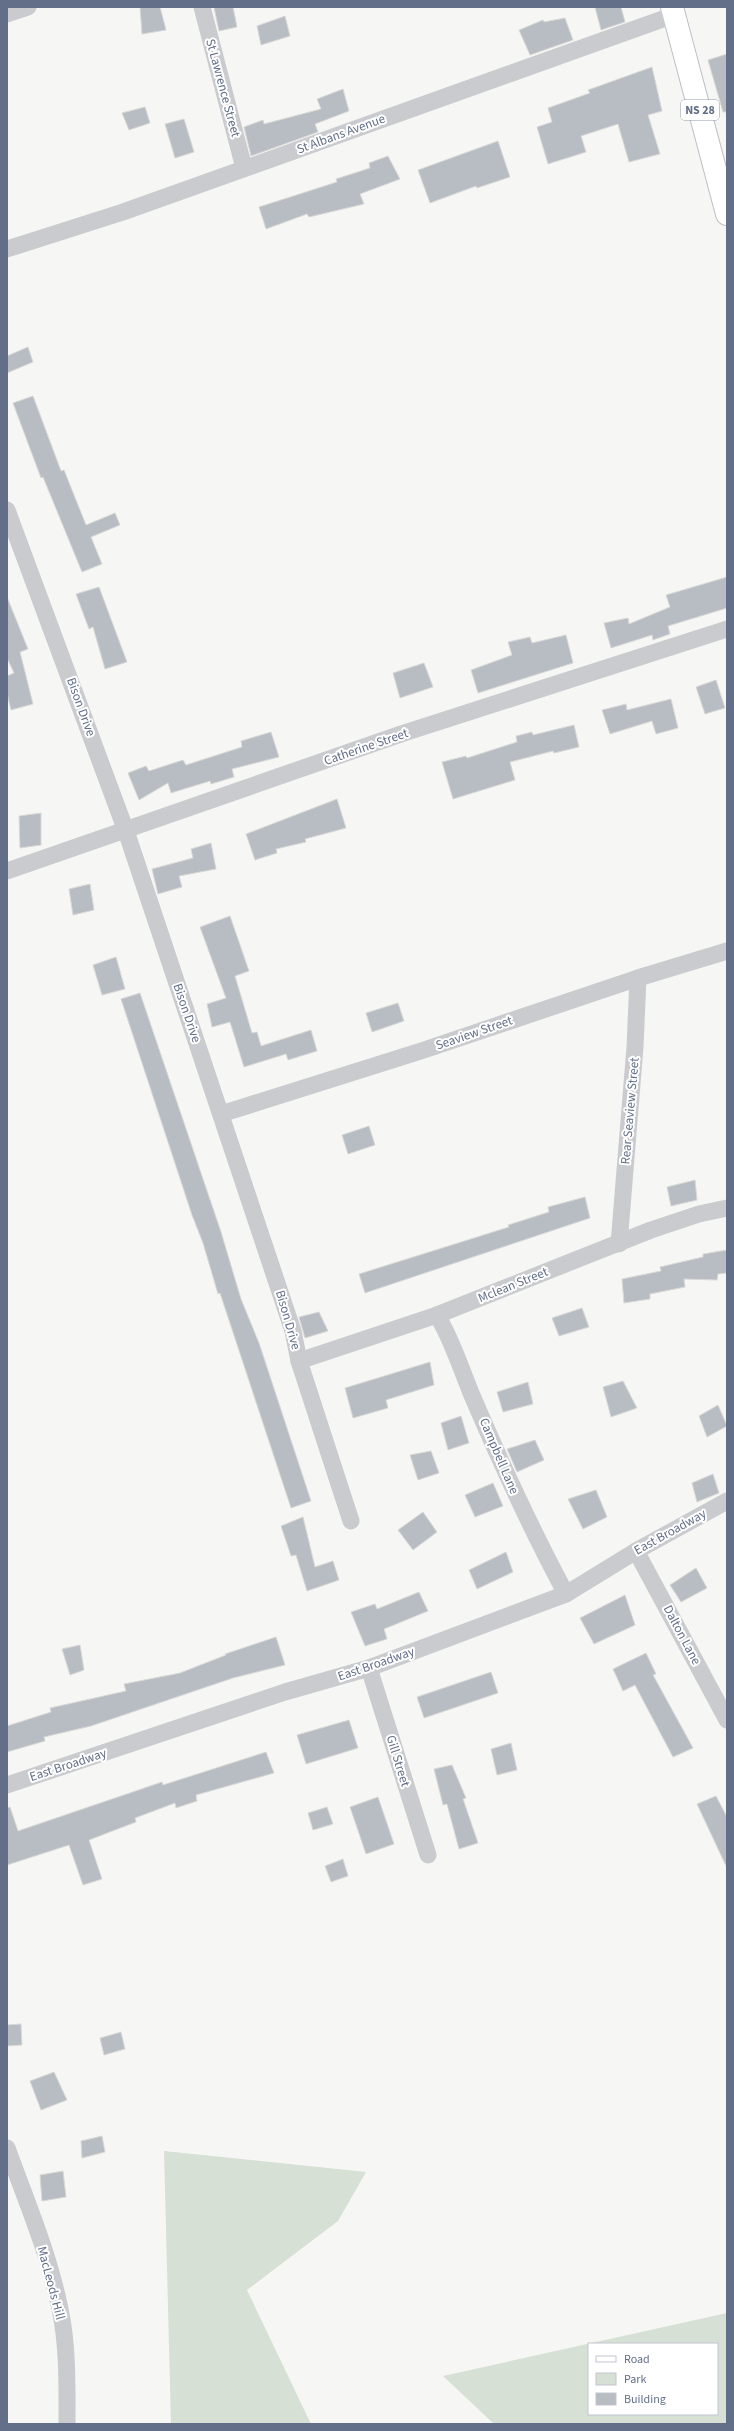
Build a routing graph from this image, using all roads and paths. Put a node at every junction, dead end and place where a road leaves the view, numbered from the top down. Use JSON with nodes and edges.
{"nodes":[{"id":1,"x":28,"y":7,"type":"edge"},
{"id":2,"x":202,"y":7,"type":"edge"},
{"id":3,"x":673,"y":11,"type":"edge"},
{"id":4,"x":7,"y":14,"type":"edge"},
{"id":5,"x":244,"y":168,"type":"junction"},
{"id":6,"x":722,"y":171,"type":"edge"},
{"id":7,"x":727,"y":214,"type":"edge"},
{"id":8,"x":7,"y":249,"type":"edge"},
{"id":9,"x":7,"y":510,"type":"edge"},
{"id":10,"x":727,"y":629,"type":"edge"},
{"id":11,"x":126,"y":831,"type":"junction"},
{"id":12,"x":7,"y":871,"type":"edge"},
{"id":13,"x":727,"y":951,"type":"edge"},
{"id":14,"x":638,"y":978,"type":"junction"},
{"id":15,"x":221,"y":1114,"type":"junction"},
{"id":16,"x":727,"y":1208,"type":"edge"},
{"id":17,"x":619,"y":1244,"type":"junction"},
{"id":18,"x":437,"y":1315,"type":"junction"},
{"id":19,"x":299,"y":1361,"type":"junction"},
{"id":20,"x":727,"y":1501,"type":"edge"},
{"id":21,"x":350,"y":1521,"type":"dead end"},
{"id":22,"x":636,"y":1551,"type":"junction"},
{"id":23,"x":566,"y":1594,"type":"junction"},
{"id":24,"x":369,"y":1668,"type":"junction"},
{"id":25,"x":727,"y":1720,"type":"edge"},
{"id":26,"x":7,"y":1786,"type":"edge"},
{"id":27,"x":428,"y":1855,"type":"dead end"},
{"id":28,"x":7,"y":2148,"type":"edge"},
{"id":29,"x":68,"y":2424,"type":"edge"}],
"edges":[{"from":1,"to":4,"type":"street"},
{"from":2,"to":5,"type":"street","name":"St Lawrence Street"},
{"from":3,"to":5,"type":"street","name":"St Albans Avenue"},
{"from":3,"to":6,"type":"main road","number":"NS 28"},
{"from":5,"to":8,"type":"street","name":"St Albans Avenue"},
{"from":6,"to":7,"type":"main road","number":"NS 28"},
{"from":9,"to":11,"type":"street","name":"Bison Drive"},
{"from":10,"to":11,"type":"street","name":"Catherine Street"},
{"from":11,"to":12,"type":"street","name":"Catherine Street"},
{"from":11,"to":15,"type":"street","name":"Bison Drive"},
{"from":13,"to":14,"type":"street","name":"Seaview Street"},
{"from":14,"to":15,"type":"street","name":"Seaview Street"},
{"from":14,"to":17,"type":"street","name":"Rear Seaview Street"},
{"from":15,"to":19,"type":"street","name":"Bison Drive"},
{"from":16,"to":17,"type":"street","name":"Mclean Street"},
{"from":17,"to":18,"type":"street","name":"Mclean Street"},
{"from":18,"to":19,"type":"street","name":"Mclean Street"},
{"from":18,"to":23,"type":"street","name":"Campbell Lane"},
{"from":19,"to":21,"type":"street","name":"Bison Drive"},
{"from":20,"to":22,"type":"street","name":"East Broadway"},
{"from":22,"to":23,"type":"street","name":"East Broadway"},
{"from":22,"to":25,"type":"street","name":"Dalton Lane"},
{"from":23,"to":24,"type":"street","name":"East Broadway"},
{"from":24,"to":26,"type":"street","name":"East Broadway"},
{"from":24,"to":27,"type":"street","name":"Gill Street"},
{"from":28,"to":29,"type":"street","name":"MacLeods Hill"}]}
